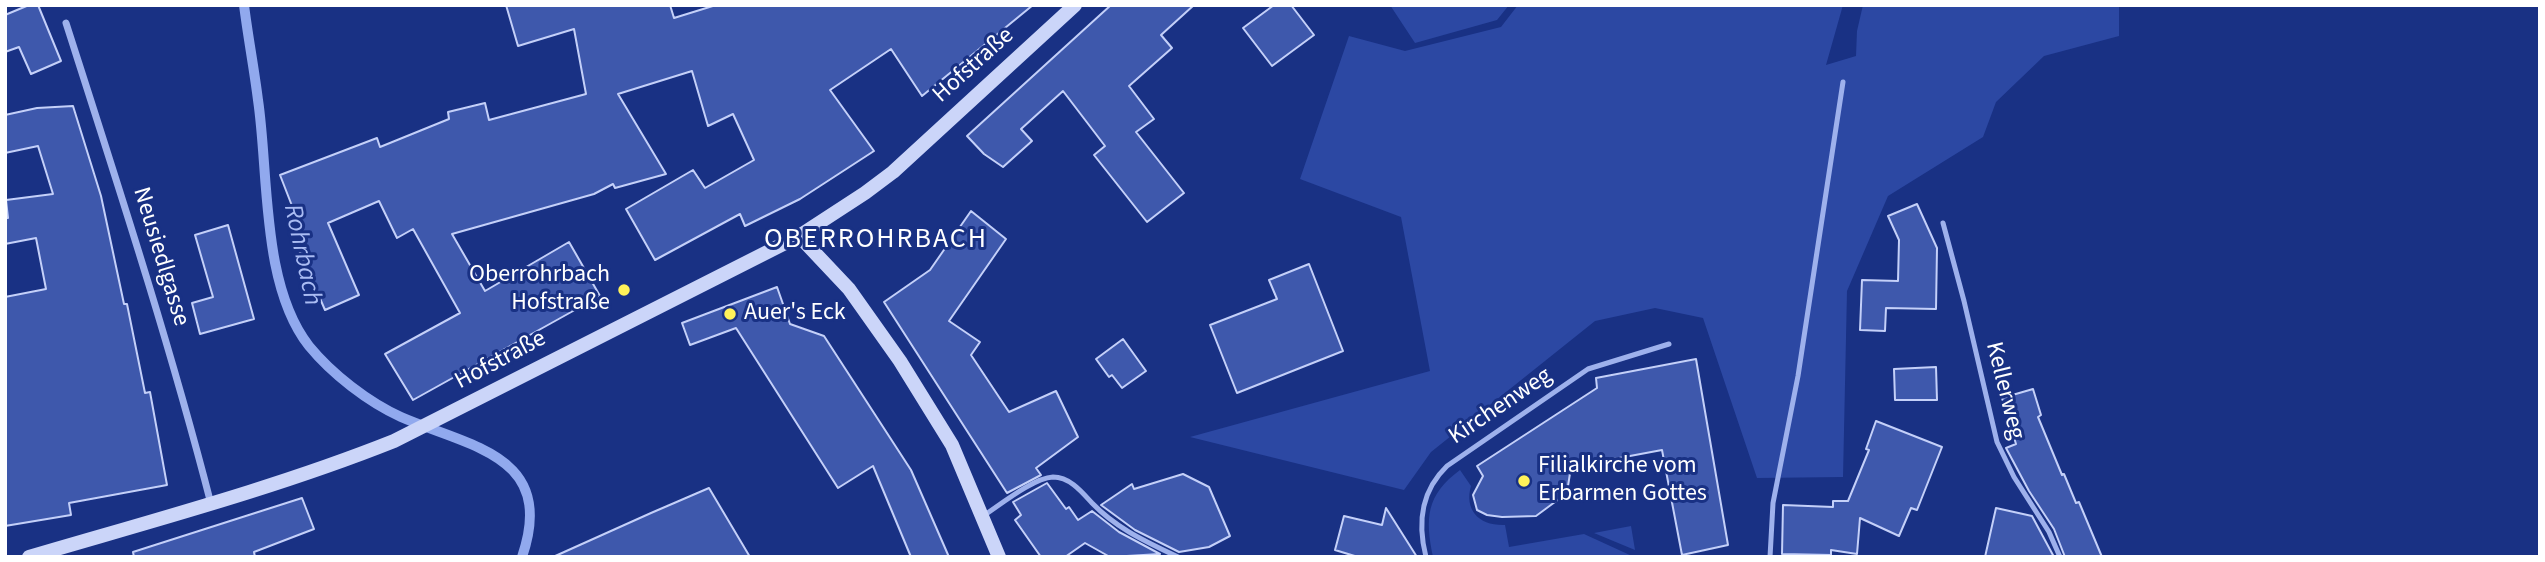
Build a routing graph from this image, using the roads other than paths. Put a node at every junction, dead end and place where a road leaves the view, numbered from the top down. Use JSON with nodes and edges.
{"nodes":[{"id":1,"x":1074,"y":5,"type":"edge"},
{"id":2,"x":66,"y":23,"type":"dead end"},
{"id":3,"x":1843,"y":82,"type":"dead end"},
{"id":4,"x":1943,"y":223,"type":"dead end"},
{"id":5,"x":799,"y":236,"type":"junction"},
{"id":6,"x":1669,"y":344,"type":"dead end"},
{"id":7,"x":211,"y":504,"type":"junction"},
{"id":8,"x":981,"y":517,"type":"junction"},
{"id":9,"x":29,"y":557,"type":"edge"},
{"id":10,"x":999,"y":557,"type":"edge"},
{"id":11,"x":1178,"y":557,"type":"edge"},
{"id":12,"x":1426,"y":557,"type":"edge"},
{"id":13,"x":1770,"y":557,"type":"edge"},
{"id":14,"x":2060,"y":557,"type":"edge"}],
"edges":[{"from":1,"to":5,"type":"main road","name":"Hofstraße"},
{"from":2,"to":7,"type":"street","name":"Neusiedlgasse"},
{"from":3,"to":13,"type":"lane"},
{"from":4,"to":14,"type":"lane","name":"Kellerweg"},
{"from":5,"to":7,"type":"main road","name":"Hofstraße"},
{"from":5,"to":8,"type":"main road"},
{"from":6,"to":12,"type":"lane","name":"Kirchenweg"},
{"from":7,"to":9,"type":"main road","name":"Hofstraße"},
{"from":8,"to":10,"type":"main road"},
{"from":8,"to":11,"type":"lane"}]}
